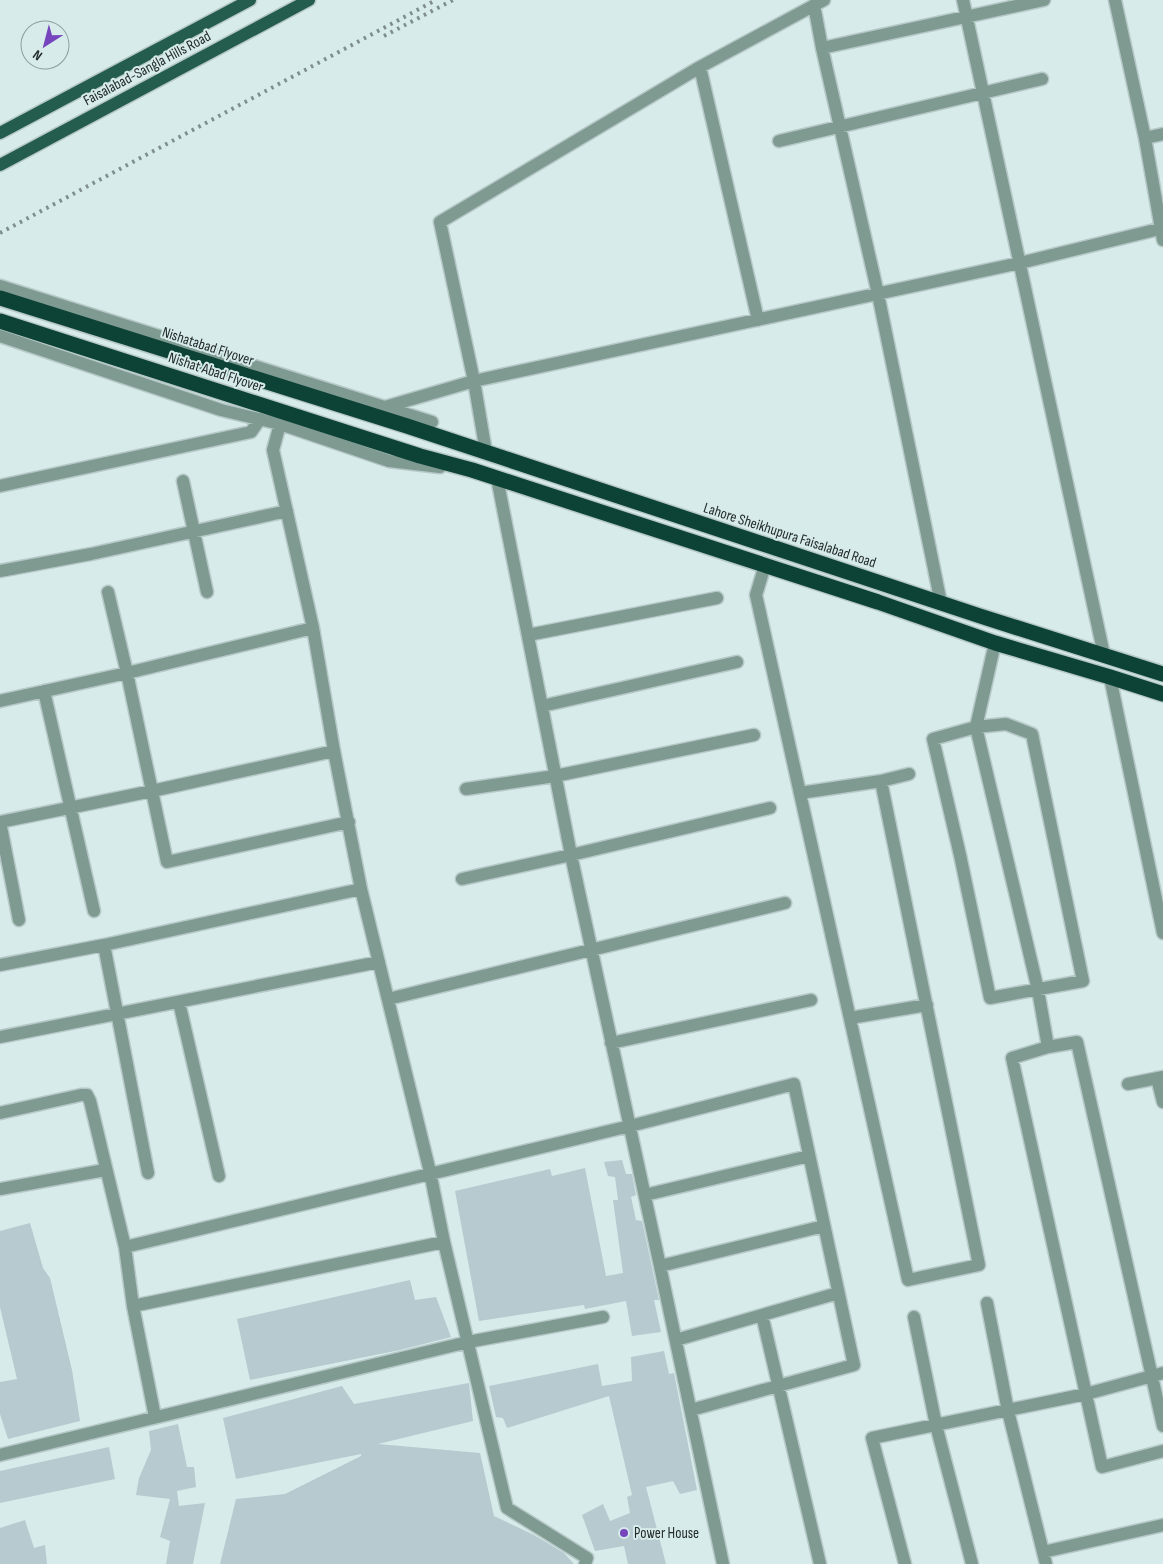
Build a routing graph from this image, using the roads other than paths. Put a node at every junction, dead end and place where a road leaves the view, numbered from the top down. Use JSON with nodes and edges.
{"nodes":[{"id":1,"x":250,"y":0,"type":"edge"},
{"id":2,"x":309,"y":0,"type":"edge"},
{"id":3,"x":963,"y":0,"type":"edge"},
{"id":4,"x":1044,"y":0,"type":"edge"},
{"id":5,"x":1115,"y":0,"type":"edge"},
{"id":6,"x":819,"y":3,"type":"edge"},
{"id":7,"x":966,"y":17,"type":"junction"},
{"id":8,"x":822,"y":48,"type":"junction"},
{"id":9,"x":700,"y":67,"type":"junction"},
{"id":10,"x":1042,"y":79,"type":"dead end"},
{"id":11,"x":983,"y":93,"type":"junction"},
{"id":12,"x":840,"y":126,"type":"junction"},
{"id":13,"x":0,"y":133,"type":"edge"},
{"id":14,"x":1163,"y":134,"type":"edge"},
{"id":15,"x":1145,"y":138,"type":"junction"},
{"id":16,"x":778,"y":141,"type":"dead end"},
{"id":17,"x":0,"y":165,"type":"edge"},
{"id":18,"x":1162,"y":232,"type":"edge"},
{"id":19,"x":1020,"y":263,"type":"junction"},
{"id":20,"x":0,"y":286,"type":"edge"},
{"id":21,"x":878,"y":294,"type":"junction"},
{"id":22,"x":0,"y":298,"type":"edge"},
{"id":23,"x":758,"y":320,"type":"junction"},
{"id":24,"x":0,"y":321,"type":"edge"},
{"id":25,"x":0,"y":336,"type":"edge"},
{"id":26,"x":474,"y":381,"type":"junction"},
{"id":27,"x":385,"y":407,"type":"junction"},
{"id":28,"x":260,"y":420,"type":"junction"},
{"id":29,"x":432,"y":422,"type":"dead end"},
{"id":30,"x":280,"y":424,"type":"junction"},
{"id":31,"x":406,"y":426,"type":"joint"},
{"id":32,"x":486,"y":452,"type":"junction"},
{"id":33,"x":472,"y":470,"type":"junction"},
{"id":34,"x":497,"y":478,"type":"junction"},
{"id":35,"x":183,"y":481,"type":"dead end"},
{"id":36,"x":0,"y":486,"type":"edge"},
{"id":37,"x":287,"y":511,"type":"junction"},
{"id":38,"x":194,"y":531,"type":"junction"},
{"id":39,"x":766,"y":565,"type":"junction"},
{"id":40,"x":0,"y":571,"type":"edge"},
{"id":41,"x":108,"y":592,"type":"dead end"},
{"id":42,"x":207,"y":592,"type":"dead end"},
{"id":43,"x":717,"y":598,"type":"dead end"},
{"id":44,"x":941,"y":603,"type":"junction"},
{"id":45,"x":313,"y":628,"type":"junction"},
{"id":46,"x":528,"y":634,"type":"junction"},
{"id":47,"x":995,"y":643,"type":"junction"},
{"id":48,"x":1104,"y":655,"type":"junction"},
{"id":49,"x":737,"y":662,"type":"dead end"},
{"id":50,"x":127,"y":673,"type":"junction"},
{"id":51,"x":1163,"y":674,"type":"edge"},
{"id":52,"x":1110,"y":676,"type":"junction"},
{"id":53,"x":44,"y":691,"type":"junction"},
{"id":54,"x":1163,"y":694,"type":"edge"},
{"id":55,"x":0,"y":701,"type":"edge"},
{"id":56,"x":542,"y":706,"type":"junction"},
{"id":57,"x":976,"y":728,"type":"junction"},
{"id":58,"x":754,"y":735,"type":"dead end"},
{"id":59,"x":334,"y":751,"type":"junction"},
{"id":60,"x":909,"y":774,"type":"dead end"},
{"id":61,"x":555,"y":776,"type":"junction"},
{"id":62,"x":881,"y":781,"type":"junction"},
{"id":63,"x":466,"y":789,"type":"dead end"},
{"id":64,"x":152,"y":791,"type":"junction"},
{"id":65,"x":800,"y":793,"type":"junction"},
{"id":66,"x":70,"y":807,"type":"junction"},
{"id":67,"x":770,"y":808,"type":"dead end"},
{"id":68,"x":0,"y":822,"type":"edge"},
{"id":69,"x":349,"y":822,"type":"junction"},
{"id":70,"x":571,"y":855,"type":"junction"},
{"id":71,"x":462,"y":879,"type":"dead end"},
{"id":72,"x":361,"y":889,"type":"junction"},
{"id":73,"x":785,"y":903,"type":"dead end"},
{"id":74,"x":94,"y":912,"type":"dead end"},
{"id":75,"x":20,"y":920,"type":"dead end"},
{"id":76,"x":1163,"y":933,"type":"edge"},
{"id":77,"x":104,"y":945,"type":"junction"},
{"id":78,"x":590,"y":950,"type":"junction"},
{"id":79,"x":379,"y":962,"type":"junction"},
{"id":80,"x":0,"y":965,"type":"edge"},
{"id":81,"x":1038,"y":990,"type":"junction"},
{"id":82,"x":388,"y":998,"type":"junction"},
{"id":83,"x":811,"y":1000,"type":"dead end"},
{"id":84,"x":179,"y":1002,"type":"junction"},
{"id":85,"x":927,"y":1005,"type":"junction"},
{"id":86,"x":117,"y":1014,"type":"junction"},
{"id":87,"x":850,"y":1018,"type":"junction"},
{"id":88,"x":0,"y":1037,"type":"edge"},
{"id":89,"x":611,"y":1043,"type":"junction"},
{"id":90,"x":1048,"y":1047,"type":"junction"},
{"id":91,"x":1160,"y":1078,"type":"edge"},
{"id":92,"x":1128,"y":1084,"type":"dead end"},
{"id":93,"x":1163,"y":1102,"type":"edge"},
{"id":94,"x":0,"y":1113,"type":"edge"},
{"id":95,"x":630,"y":1126,"type":"junction"},
{"id":96,"x":809,"y":1156,"type":"junction"},
{"id":97,"x":105,"y":1170,"type":"junction"},
{"id":98,"x":430,"y":1172,"type":"junction"},
{"id":99,"x":148,"y":1173,"type":"dead end"},
{"id":100,"x":219,"y":1176,"type":"dead end"},
{"id":101,"x":0,"y":1189,"type":"edge"},
{"id":102,"x":645,"y":1195,"type":"junction"},
{"id":103,"x":824,"y":1226,"type":"junction"},
{"id":104,"x":444,"y":1242,"type":"junction"},
{"id":105,"x":125,"y":1247,"type":"junction"},
{"id":106,"x":660,"y":1266,"type":"junction"},
{"id":107,"x":838,"y":1292,"type":"junction"},
{"id":108,"x":986,"y":1303,"type":"dead end"},
{"id":109,"x":133,"y":1306,"type":"junction"},
{"id":110,"x":762,"y":1315,"type":"junction"},
{"id":111,"x":603,"y":1317,"type":"dead end"},
{"id":112,"x":914,"y":1317,"type":"dead end"},
{"id":113,"x":676,"y":1340,"type":"junction"},
{"id":114,"x":468,"y":1342,"type":"junction"},
{"id":115,"x":1158,"y":1374,"type":"edge"},
{"id":116,"x":778,"y":1386,"type":"junction"},
{"id":117,"x":1086,"y":1394,"type":"junction"},
{"id":118,"x":691,"y":1410,"type":"junction"},
{"id":119,"x":1008,"y":1411,"type":"junction"},
{"id":120,"x":155,"y":1417,"type":"junction"},
{"id":121,"x":936,"y":1425,"type":"junction"},
{"id":122,"x":1163,"y":1426,"type":"edge"},
{"id":123,"x":1163,"y":1451,"type":"edge"},
{"id":124,"x":0,"y":1455,"type":"edge"},
{"id":125,"x":1163,"y":1525,"type":"edge"},
{"id":126,"x":1044,"y":1558,"type":"edge"},
{"id":127,"x":585,"y":1564,"type":"edge"},
{"id":128,"x":723,"y":1564,"type":"edge"},
{"id":129,"x":820,"y":1564,"type":"edge"},
{"id":130,"x":905,"y":1564,"type":"edge"},
{"id":131,"x":972,"y":1564,"type":"edge"}],
"edges":[{"from":1,"to":13,"type":"main road","name":"Faisalabad-Sangla Hills Road"},
{"from":2,"to":17,"type":"main road","name":"Faisalabad-Sangla Hills Road"},
{"from":3,"to":7,"type":"street"},
{"from":4,"to":7,"type":"street"},
{"from":5,"to":15,"type":"street"},
{"from":6,"to":8,"type":"street"},
{"from":6,"to":9,"type":"street"},
{"from":7,"to":8,"type":"street"},
{"from":7,"to":11,"type":"street"},
{"from":8,"to":12,"type":"street"},
{"from":9,"to":23,"type":"street"},
{"from":9,"to":26,"type":"street"},
{"from":10,"to":11,"type":"street"},
{"from":11,"to":12,"type":"street"},
{"from":11,"to":19,"type":"street"},
{"from":12,"to":16,"type":"street"},
{"from":12,"to":21,"type":"street"},
{"from":14,"to":15,"type":"street"},
{"from":15,"to":18,"type":"street"},
{"from":18,"to":19,"type":"street"},
{"from":19,"to":21,"type":"street"},
{"from":19,"to":48,"type":"street"},
{"from":20,"to":27,"type":"street"},
{"from":21,"to":23,"type":"street"},
{"from":21,"to":44,"type":"street"},
{"from":22,"to":31,"type":"highway","name":"Nishatabad Flyover"},
{"from":23,"to":26,"type":"street"},
{"from":24,"to":33,"type":"highway","name":"Nishat Abad Flyover"},
{"from":25,"to":28,"type":"street"},
{"from":26,"to":27,"type":"street"},
{"from":26,"to":32,"type":"street"},
{"from":27,"to":29,"type":"street"},
{"from":28,"to":30,"type":"street"},
{"from":28,"to":36,"type":"street"},
{"from":30,"to":33,"type":"street"},
{"from":30,"to":37,"type":"street"},
{"from":31,"to":32,"type":"highway","name":"Lahore Sheikhupura Faisalabad Road"},
{"from":32,"to":44,"type":"highway","name":"Lahore Sheikhupura Faisalabad Road"},
{"from":33,"to":34,"type":"highway"},
{"from":34,"to":39,"type":"highway"},
{"from":34,"to":46,"type":"street"},
{"from":35,"to":38,"type":"street"},
{"from":37,"to":38,"type":"street"},
{"from":37,"to":45,"type":"street"},
{"from":38,"to":40,"type":"street"},
{"from":38,"to":42,"type":"street"},
{"from":39,"to":47,"type":"highway"},
{"from":39,"to":65,"type":"street"},
{"from":41,"to":50,"type":"street"},
{"from":43,"to":46,"type":"street"},
{"from":44,"to":48,"type":"highway","name":"Lahore Sheikhupura Faisalabad Road"},
{"from":45,"to":50,"type":"street"},
{"from":45,"to":59,"type":"street"},
{"from":46,"to":56,"type":"street"},
{"from":47,"to":52,"type":"highway"},
{"from":47,"to":57,"type":"street"},
{"from":48,"to":51,"type":"highway","name":"Lahore Sheikhupura Faisalabad Road"},
{"from":49,"to":56,"type":"street"},
{"from":50,"to":53,"type":"street"},
{"from":50,"to":64,"type":"street"},
{"from":52,"to":54,"type":"highway"},
{"from":52,"to":76,"type":"street"},
{"from":53,"to":55,"type":"street"},
{"from":53,"to":66,"type":"street"},
{"from":56,"to":61,"type":"street"},
{"from":57,"to":81,"type":"street"},
{"from":57,"to":81,"type":"street"},
{"from":57,"to":81,"type":"street"},
{"from":58,"to":61,"type":"street"},
{"from":59,"to":64,"type":"street"},
{"from":59,"to":69,"type":"street"},
{"from":60,"to":62,"type":"street"},
{"from":61,"to":63,"type":"street"},
{"from":61,"to":70,"type":"street"},
{"from":62,"to":65,"type":"street"},
{"from":62,"to":85,"type":"street"},
{"from":64,"to":66,"type":"street"},
{"from":64,"to":69,"type":"street"},
{"from":65,"to":87,"type":"street"},
{"from":66,"to":68,"type":"street"},
{"from":66,"to":74,"type":"street"},
{"from":67,"to":70,"type":"street"},
{"from":68,"to":75,"type":"street"},
{"from":69,"to":72,"type":"street"},
{"from":70,"to":71,"type":"street"},
{"from":70,"to":78,"type":"street"},
{"from":72,"to":77,"type":"street"},
{"from":72,"to":79,"type":"street"},
{"from":73,"to":78,"type":"street"},
{"from":77,"to":80,"type":"street"},
{"from":77,"to":86,"type":"street"},
{"from":78,"to":82,"type":"street"},
{"from":78,"to":89,"type":"street"},
{"from":79,"to":82,"type":"street"},
{"from":79,"to":84,"type":"street"},
{"from":81,"to":90,"type":"street"},
{"from":82,"to":98,"type":"street"},
{"from":83,"to":89,"type":"street"},
{"from":84,"to":86,"type":"street"},
{"from":84,"to":100,"type":"street"},
{"from":85,"to":87,"type":"street"},
{"from":85,"to":87,"type":"street"},
{"from":86,"to":88,"type":"street"},
{"from":86,"to":99,"type":"street"},
{"from":89,"to":95,"type":"street"},
{"from":90,"to":115,"type":"street"},
{"from":90,"to":117,"type":"street"},
{"from":91,"to":92,"type":"street"},
{"from":91,"to":93,"type":"street"},
{"from":94,"to":97,"type":"street"},
{"from":95,"to":96,"type":"street"},
{"from":95,"to":98,"type":"street"},
{"from":95,"to":102,"type":"street"},
{"from":96,"to":102,"type":"street"},
{"from":96,"to":103,"type":"street"},
{"from":97,"to":101,"type":"street"},
{"from":97,"to":105,"type":"street"},
{"from":98,"to":104,"type":"street"},
{"from":98,"to":105,"type":"street"},
{"from":102,"to":106,"type":"street"},
{"from":103,"to":106,"type":"street"},
{"from":103,"to":107,"type":"street"},
{"from":104,"to":109,"type":"street"},
{"from":104,"to":114,"type":"street"},
{"from":105,"to":109,"type":"street"},
{"from":106,"to":113,"type":"street"},
{"from":107,"to":110,"type":"street"},
{"from":107,"to":116,"type":"street"},
{"from":108,"to":119,"type":"street"},
{"from":109,"to":120,"type":"street"},
{"from":110,"to":113,"type":"street"},
{"from":110,"to":116,"type":"street"},
{"from":111,"to":114,"type":"street"},
{"from":112,"to":121,"type":"street"},
{"from":113,"to":118,"type":"street"},
{"from":114,"to":120,"type":"street"},
{"from":114,"to":127,"type":"street"},
{"from":115,"to":117,"type":"street"},
{"from":115,"to":122,"type":"street"},
{"from":116,"to":118,"type":"street"},
{"from":116,"to":129,"type":"street"},
{"from":117,"to":119,"type":"street"},
{"from":117,"to":123,"type":"street"},
{"from":118,"to":128,"type":"street"},
{"from":119,"to":121,"type":"street"},
{"from":119,"to":126,"type":"street"},
{"from":120,"to":124,"type":"street"},
{"from":121,"to":130,"type":"street"},
{"from":121,"to":131,"type":"street"},
{"from":125,"to":126,"type":"street"}]}
